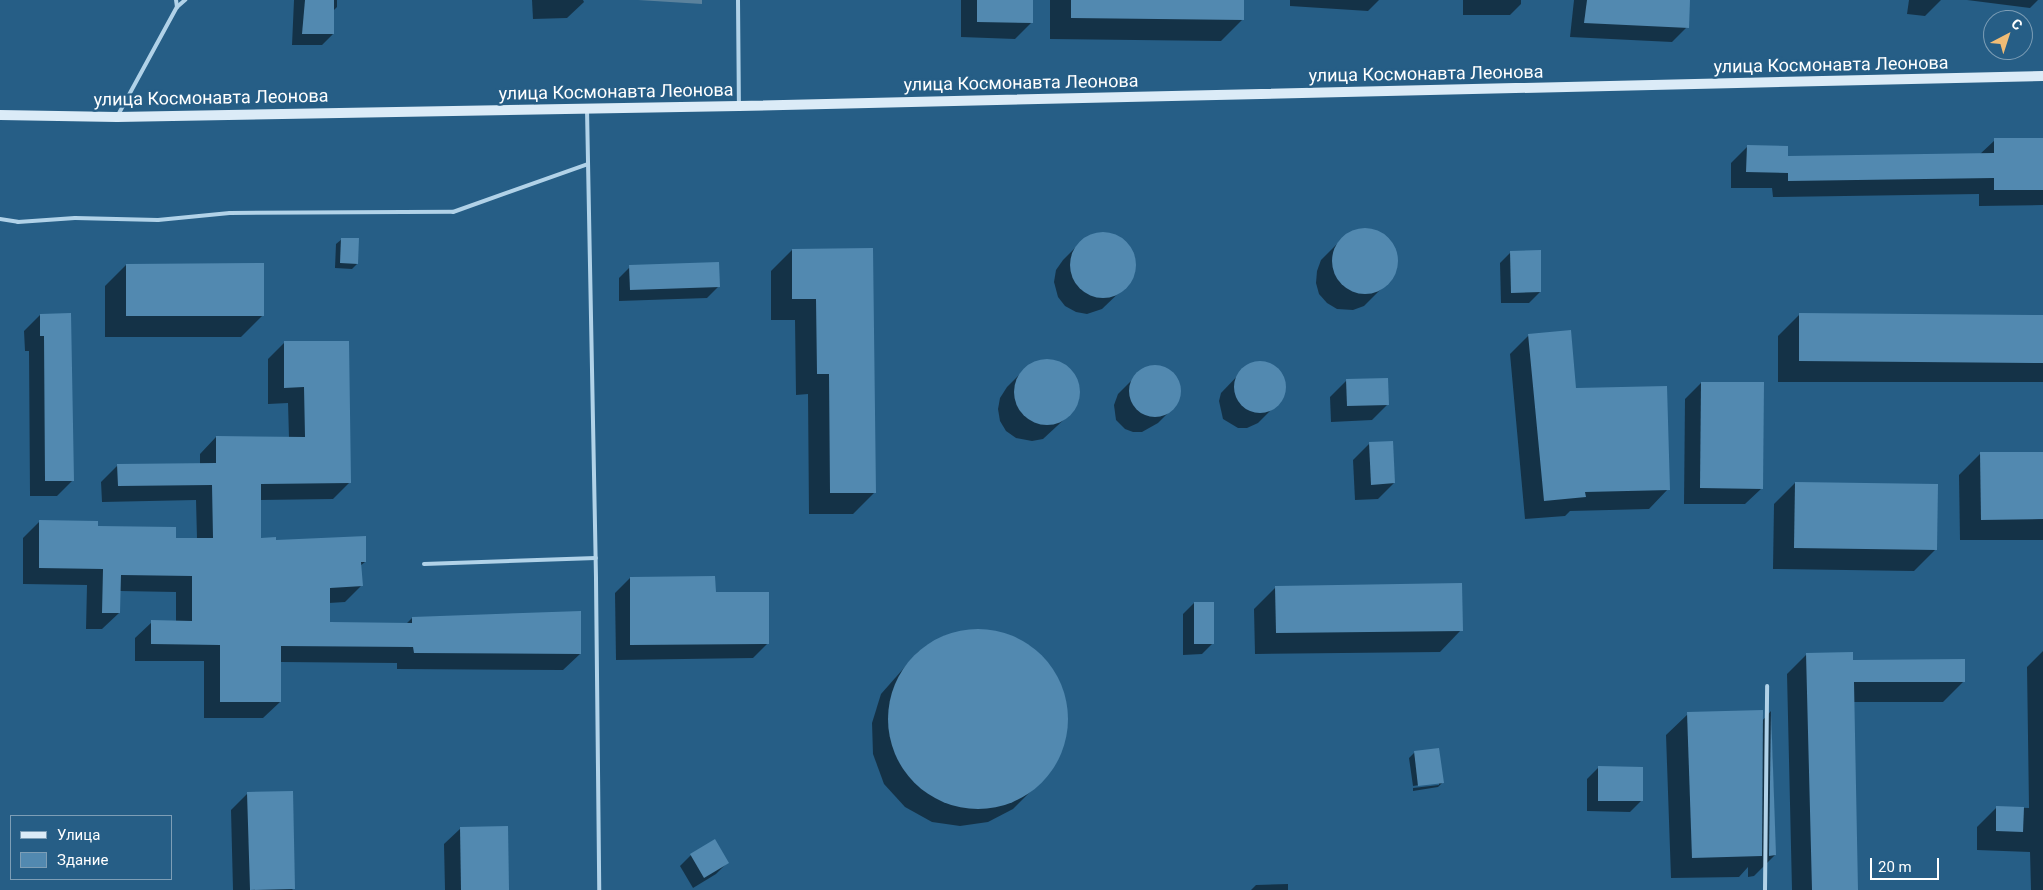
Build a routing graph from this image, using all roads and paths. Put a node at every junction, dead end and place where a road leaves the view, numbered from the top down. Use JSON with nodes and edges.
{"nodes":[{"id":1,"x":176,"y":0,"type":"edge"},
{"id":2,"x":185,"y":0,"type":"edge"},
{"id":3,"x":738,"y":0,"type":"edge"},
{"id":4,"x":177,"y":7,"type":"junction"},
{"id":5,"x":2043,"y":76,"type":"edge"},
{"id":6,"x":739,"y":106,"type":"junction"},
{"id":7,"x":587,"y":109,"type":"junction"},
{"id":8,"x":0,"y":115,"type":"edge"},
{"id":9,"x":117,"y":117,"type":"junction"},
{"id":10,"x":588,"y":164,"type":"junction"},
{"id":11,"x":0,"y":219,"type":"edge"},
{"id":12,"x":596,"y":558,"type":"junction"},
{"id":13,"x":424,"y":564,"type":"dead end"},
{"id":14,"x":1767,"y":686,"type":"dead end"},
{"id":15,"x":599,"y":890,"type":"edge"},
{"id":16,"x":1765,"y":890,"type":"edge"}],
"edges":[{"from":1,"to":4,"type":"lane"},
{"from":2,"to":4,"type":"lane"},
{"from":3,"to":6,"type":"lane"},
{"from":4,"to":9,"type":"lane"},
{"from":5,"to":6,"type":"street","name":"улица Космонавта Леонова"},
{"from":6,"to":7,"type":"street","name":"улица Космонавта Леонова"},
{"from":7,"to":9,"type":"street","name":"улица Космонавта Леонова"},
{"from":7,"to":10,"type":"lane"},
{"from":8,"to":9,"type":"street","name":"улица Космонавта Леонова"},
{"from":10,"to":11,"type":"lane"},
{"from":10,"to":12,"type":"lane"},
{"from":12,"to":13,"type":"lane"},
{"from":12,"to":15,"type":"lane"},
{"from":14,"to":16,"type":"lane"}]}
